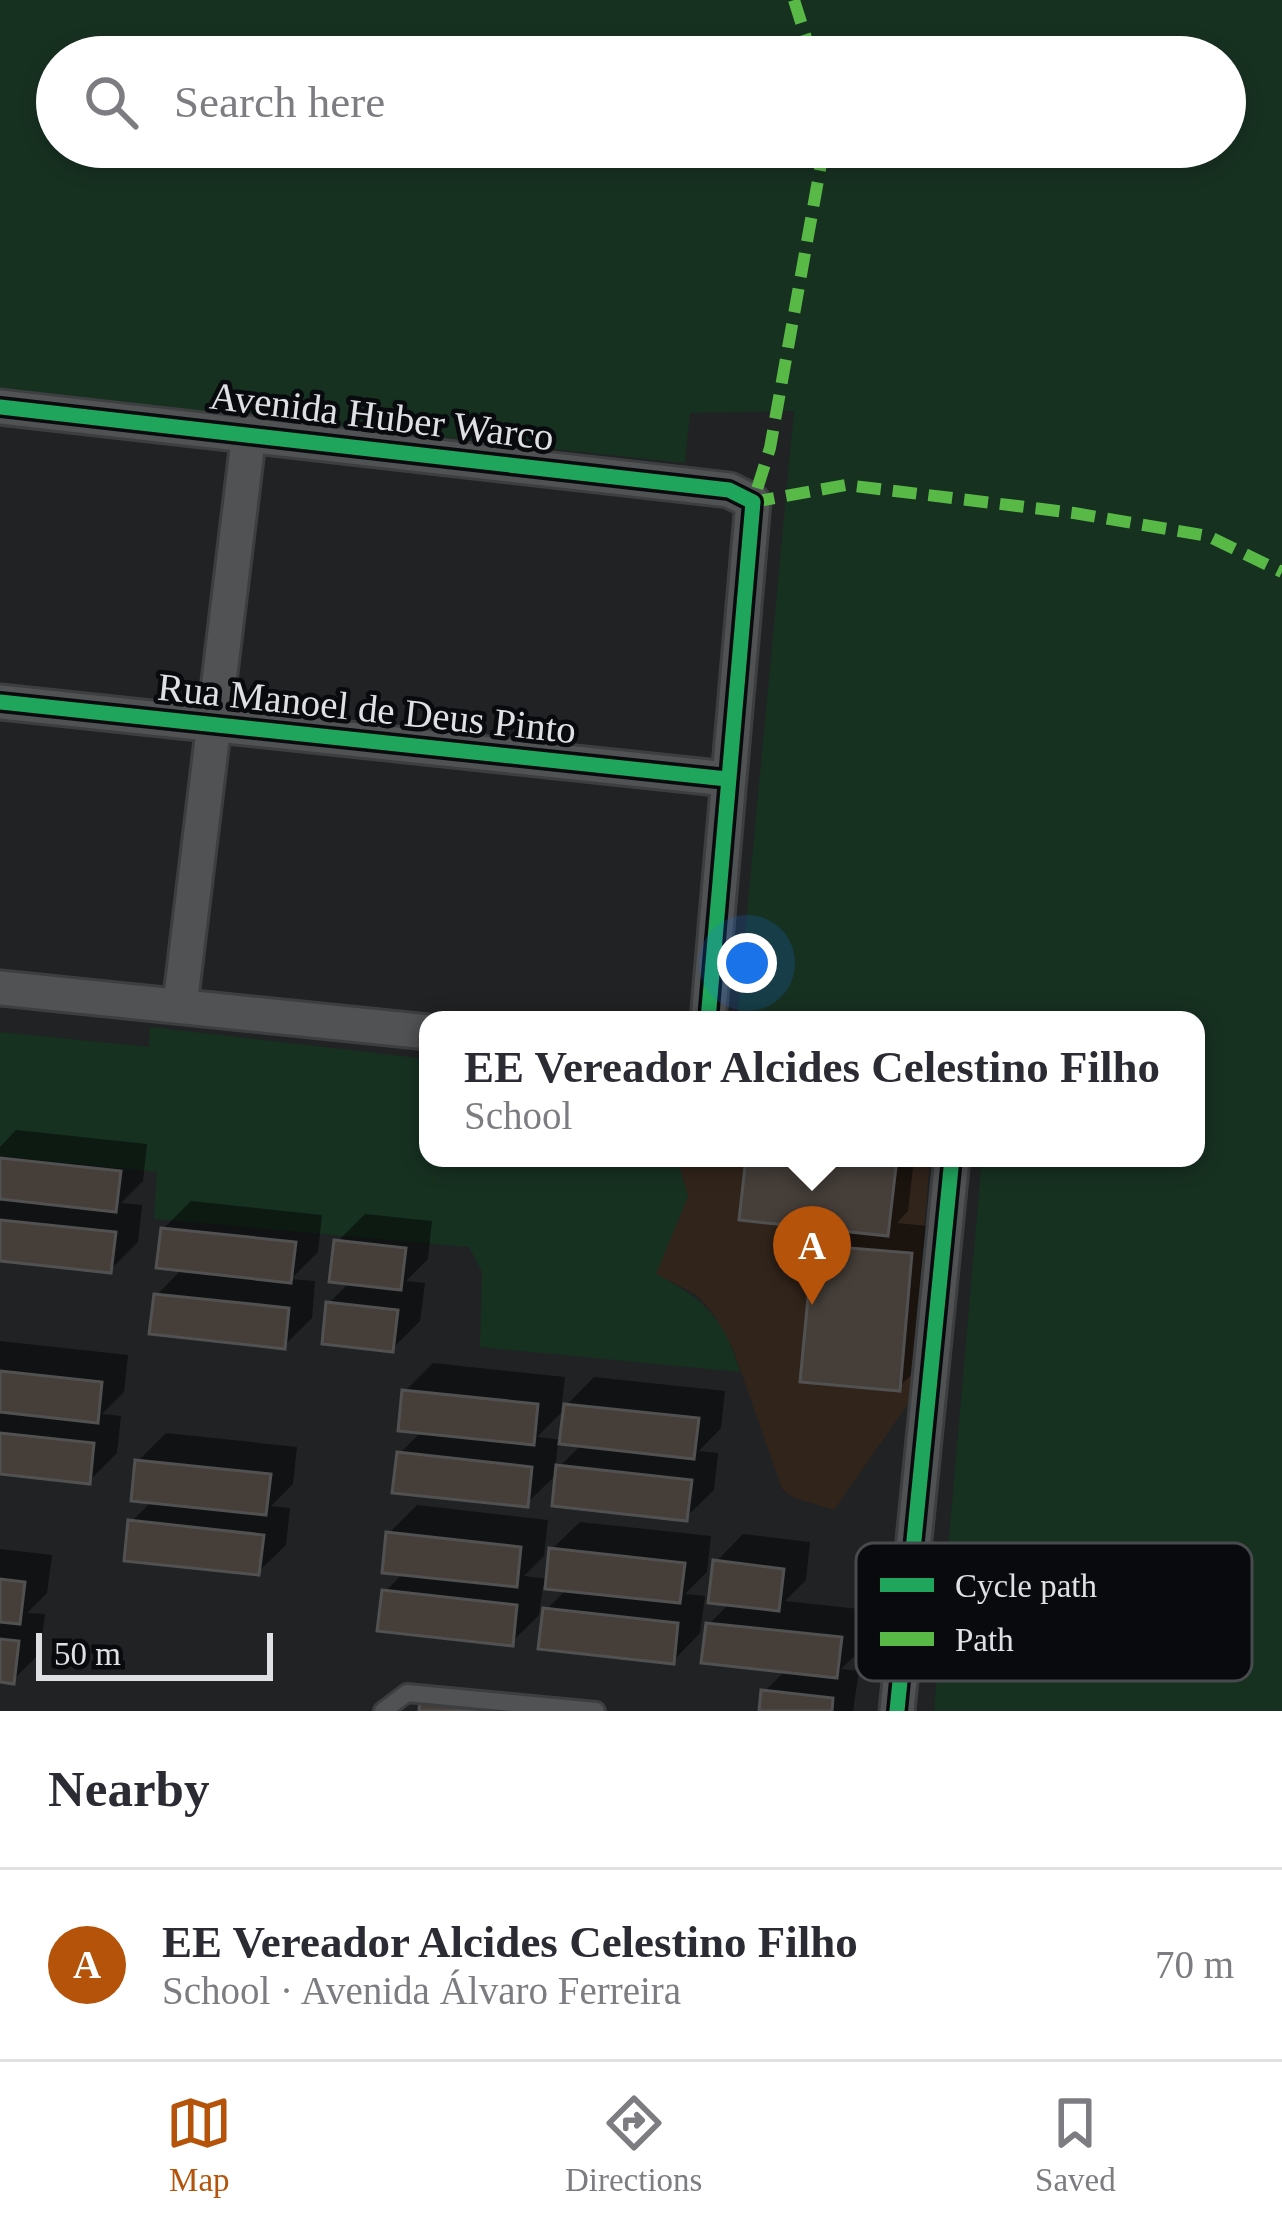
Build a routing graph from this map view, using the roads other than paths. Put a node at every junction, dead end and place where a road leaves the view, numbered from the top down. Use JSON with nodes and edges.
{"nodes":[{"id":1,"x":0,"y":407,"type":"edge"},
{"id":2,"x":249,"y":433,"type":"junction"},
{"id":3,"x":0,"y":702,"type":"edge"},
{"id":4,"x":214,"y":726,"type":"junction"},
{"id":5,"x":727,"y":779,"type":"junction"},
{"id":6,"x":0,"y":988,"type":"edge"},
{"id":7,"x":180,"y":1005,"type":"junction"},
{"id":8,"x":709,"y":1011,"type":"edge"},
{"id":9,"x":419,"y":1031,"type":"edge"},
{"id":10,"x":951,"y":1167,"type":"edge"},
{"id":11,"x":914,"y":1543,"type":"edge"},
{"id":12,"x":900,"y":1681,"type":"edge"},
{"id":13,"x":383,"y":1711,"type":"edge"},
{"id":14,"x":596,"y":1711,"type":"edge"},
{"id":15,"x":897,"y":1711,"type":"edge"}],
"edges":[{"from":1,"to":2,"type":"street","name":"Avenida Huber Warco"},
{"from":2,"to":4,"type":"street"},
{"from":2,"to":5,"type":"street","name":"Avenida Huber Warco"},
{"from":3,"to":4,"type":"street","name":"Rua Manoel de Deus Pinto"},
{"from":4,"to":5,"type":"street","name":"Rua Manoel de Deus Pinto"},
{"from":4,"to":7,"type":"street"},
{"from":5,"to":8,"type":"street"},
{"from":6,"to":7,"type":"street"},
{"from":7,"to":9,"type":"street"},
{"from":10,"to":11,"type":"street"},
{"from":12,"to":15,"type":"street"},
{"from":13,"to":14,"type":"lane"}]}
